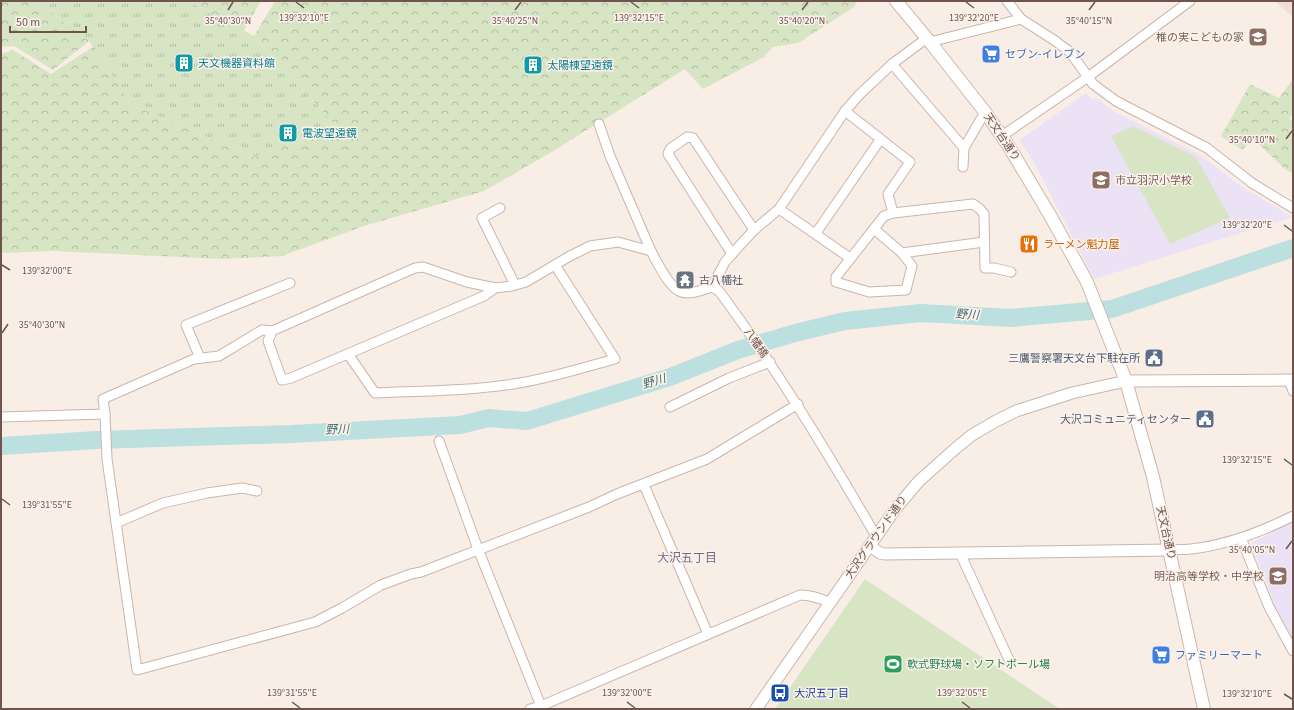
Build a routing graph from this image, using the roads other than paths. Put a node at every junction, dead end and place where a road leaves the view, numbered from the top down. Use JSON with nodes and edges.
{"nodes":[{"id":1,"x":896,"y":1,"type":"edge"},
{"id":2,"x":1007,"y":1,"type":"edge"},
{"id":3,"x":1190,"y":1,"type":"edge"},
{"id":4,"x":1021,"y":19,"type":"junction"},
{"id":5,"x":929,"y":40,"type":"junction"},
{"id":6,"x":892,"y":64,"type":"junction"},
{"id":7,"x":1088,"y":77,"type":"junction"},
{"id":8,"x":845,"y":112,"type":"junction"},
{"id":9,"x":985,"y":112,"type":"junction"},
{"id":10,"x":599,"y":124,"type":"dead end"},
{"id":11,"x":1002,"y":136,"type":"junction"},
{"id":12,"x":880,"y":140,"type":"junction"},
{"id":13,"x":964,"y":148,"type":"junction"},
{"id":14,"x":962,"y":167,"type":"dead end"},
{"id":15,"x":500,"y":208,"type":"dead end"},
{"id":16,"x":1293,"y":208,"type":"edge"},
{"id":17,"x":779,"y":209,"type":"junction"},
{"id":18,"x":893,"y":213,"type":"junction"},
{"id":19,"x":874,"y":229,"type":"junction"},
{"id":20,"x":754,"y":230,"type":"junction"},
{"id":21,"x":816,"y":233,"type":"junction"},
{"id":22,"x":984,"y":242,"type":"junction"},
{"id":23,"x":651,"y":251,"type":"junction"},
{"id":24,"x":902,"y":253,"type":"junction"},
{"id":25,"x":732,"y":254,"type":"junction"},
{"id":26,"x":850,"y":258,"type":"junction"},
{"id":27,"x":555,"y":265,"type":"junction"},
{"id":28,"x":1011,"y":272,"type":"dead end"},
{"id":29,"x":290,"y":282,"type":"dead end"},
{"id":30,"x":515,"y":285,"type":"junction"},
{"id":31,"x":712,"y":287,"type":"junction"},
{"id":32,"x":495,"y":288,"type":"junction"},
{"id":33,"x":272,"y":331,"type":"junction"},
{"id":34,"x":348,"y":354,"type":"junction"},
{"id":35,"x":200,"y":358,"type":"junction"},
{"id":36,"x":770,"y":362,"type":"junction"},
{"id":37,"x":1291,"y":380,"type":"edge"},
{"id":38,"x":1126,"y":381,"type":"junction"},
{"id":39,"x":1293,"y":391,"type":"edge"},
{"id":40,"x":798,"y":404,"type":"junction"},
{"id":41,"x":670,"y":407,"type":"dead end"},
{"id":42,"x":104,"y":415,"type":"junction"},
{"id":43,"x":1,"y":418,"type":"edge"},
{"id":44,"x":439,"y":441,"type":"dead end"},
{"id":45,"x":644,"y":485,"type":"junction"},
{"id":46,"x":257,"y":491,"type":"dead end"},
{"id":47,"x":1293,"y":516,"type":"edge"},
{"id":48,"x":116,"y":523,"type":"junction"},
{"id":49,"x":876,"y":536,"type":"junction"},
{"id":50,"x":1241,"y":538,"type":"junction"},
{"id":51,"x":870,"y":546,"type":"junction"},
{"id":52,"x":478,"y":549,"type":"junction"},
{"id":53,"x":1170,"y":550,"type":"junction"},
{"id":54,"x":960,"y":553,"type":"junction"},
{"id":55,"x":831,"y":603,"type":"junction"},
{"id":56,"x":708,"y":634,"type":"junction"},
{"id":57,"x":1293,"y":652,"type":"edge"},
{"id":58,"x":1010,"y":662,"type":"dead end"},
{"id":59,"x":541,"y":706,"type":"junction"},
{"id":60,"x":530,"y":709,"type":"edge"},
{"id":61,"x":756,"y":709,"type":"edge"},
{"id":62,"x":1204,"y":709,"type":"edge"}],
"edges":[{"from":1,"to":5,"type":"main road","name":"天文台通り"},
{"from":2,"to":4,"type":"street"},
{"from":3,"to":7,"type":"street"},
{"from":4,"to":5,"type":"street"},
{"from":4,"to":7,"type":"street"},
{"from":5,"to":6,"type":"street"},
{"from":5,"to":9,"type":"main road","name":"天文台通り"},
{"from":6,"to":8,"type":"street"},
{"from":6,"to":13,"type":"street"},
{"from":7,"to":11,"type":"street"},
{"from":7,"to":16,"type":"street"},
{"from":8,"to":12,"type":"street"},
{"from":8,"to":17,"type":"street"},
{"from":9,"to":11,"type":"main road","name":"天文台通り"},
{"from":9,"to":13,"type":"street"},
{"from":10,"to":23,"type":"street"},
{"from":11,"to":38,"type":"main road","name":"天文台通り"},
{"from":12,"to":18,"type":"street"},
{"from":12,"to":21,"type":"street"},
{"from":13,"to":14,"type":"street"},
{"from":15,"to":30,"type":"street"},
{"from":17,"to":20,"type":"street"},
{"from":17,"to":21,"type":"street"},
{"from":18,"to":19,"type":"street"},
{"from":18,"to":22,"type":"street"},
{"from":19,"to":24,"type":"street"},
{"from":19,"to":26,"type":"street"},
{"from":20,"to":25,"type":"street"},
{"from":20,"to":25,"type":"street"},
{"from":21,"to":26,"type":"street"},
{"from":22,"to":24,"type":"street"},
{"from":22,"to":28,"type":"street"},
{"from":23,"to":27,"type":"street"},
{"from":23,"to":31,"type":"street"},
{"from":24,"to":26,"type":"street"},
{"from":25,"to":31,"type":"street"},
{"from":27,"to":30,"type":"street"},
{"from":27,"to":34,"type":"street"},
{"from":29,"to":35,"type":"street"},
{"from":30,"to":32,"type":"street"},
{"from":31,"to":36,"type":"street","name":"八幡橋"},
{"from":32,"to":33,"type":"street"},
{"from":32,"to":34,"type":"street"},
{"from":33,"to":34,"type":"street"},
{"from":33,"to":35,"type":"street"},
{"from":35,"to":42,"type":"street"},
{"from":36,"to":40,"type":"street","name":"八幡橋"},
{"from":36,"to":41,"type":"street"},
{"from":37,"to":38,"type":"street","name":"大沢グラウンド通り"},
{"from":37,"to":39,"type":"street"},
{"from":38,"to":49,"type":"street","name":"大沢グラウンド通り"},
{"from":38,"to":53,"type":"main road","name":"天文台通り"},
{"from":40,"to":45,"type":"street"},
{"from":40,"to":49,"type":"street","name":"八幡橋"},
{"from":42,"to":43,"type":"street"},
{"from":42,"to":48,"type":"street"},
{"from":44,"to":52,"type":"street"},
{"from":45,"to":52,"type":"street"},
{"from":45,"to":56,"type":"street"},
{"from":46,"to":48,"type":"street"},
{"from":47,"to":50,"type":"street"},
{"from":48,"to":52,"type":"street"},
{"from":49,"to":51,"type":"street","name":"大沢グラウンド通り"},
{"from":50,"to":53,"type":"street"},
{"from":50,"to":57,"type":"street"},
{"from":51,"to":54,"type":"street"},
{"from":51,"to":55,"type":"street","name":"大沢グラウンド通り"},
{"from":52,"to":59,"type":"street"},
{"from":53,"to":54,"type":"street"},
{"from":53,"to":62,"type":"main road","name":"天文台通り"},
{"from":54,"to":58,"type":"street"},
{"from":55,"to":56,"type":"street"},
{"from":55,"to":61,"type":"street","name":"大沢グラウンド通り"},
{"from":56,"to":59,"type":"street"},
{"from":59,"to":60,"type":"street"}]}
